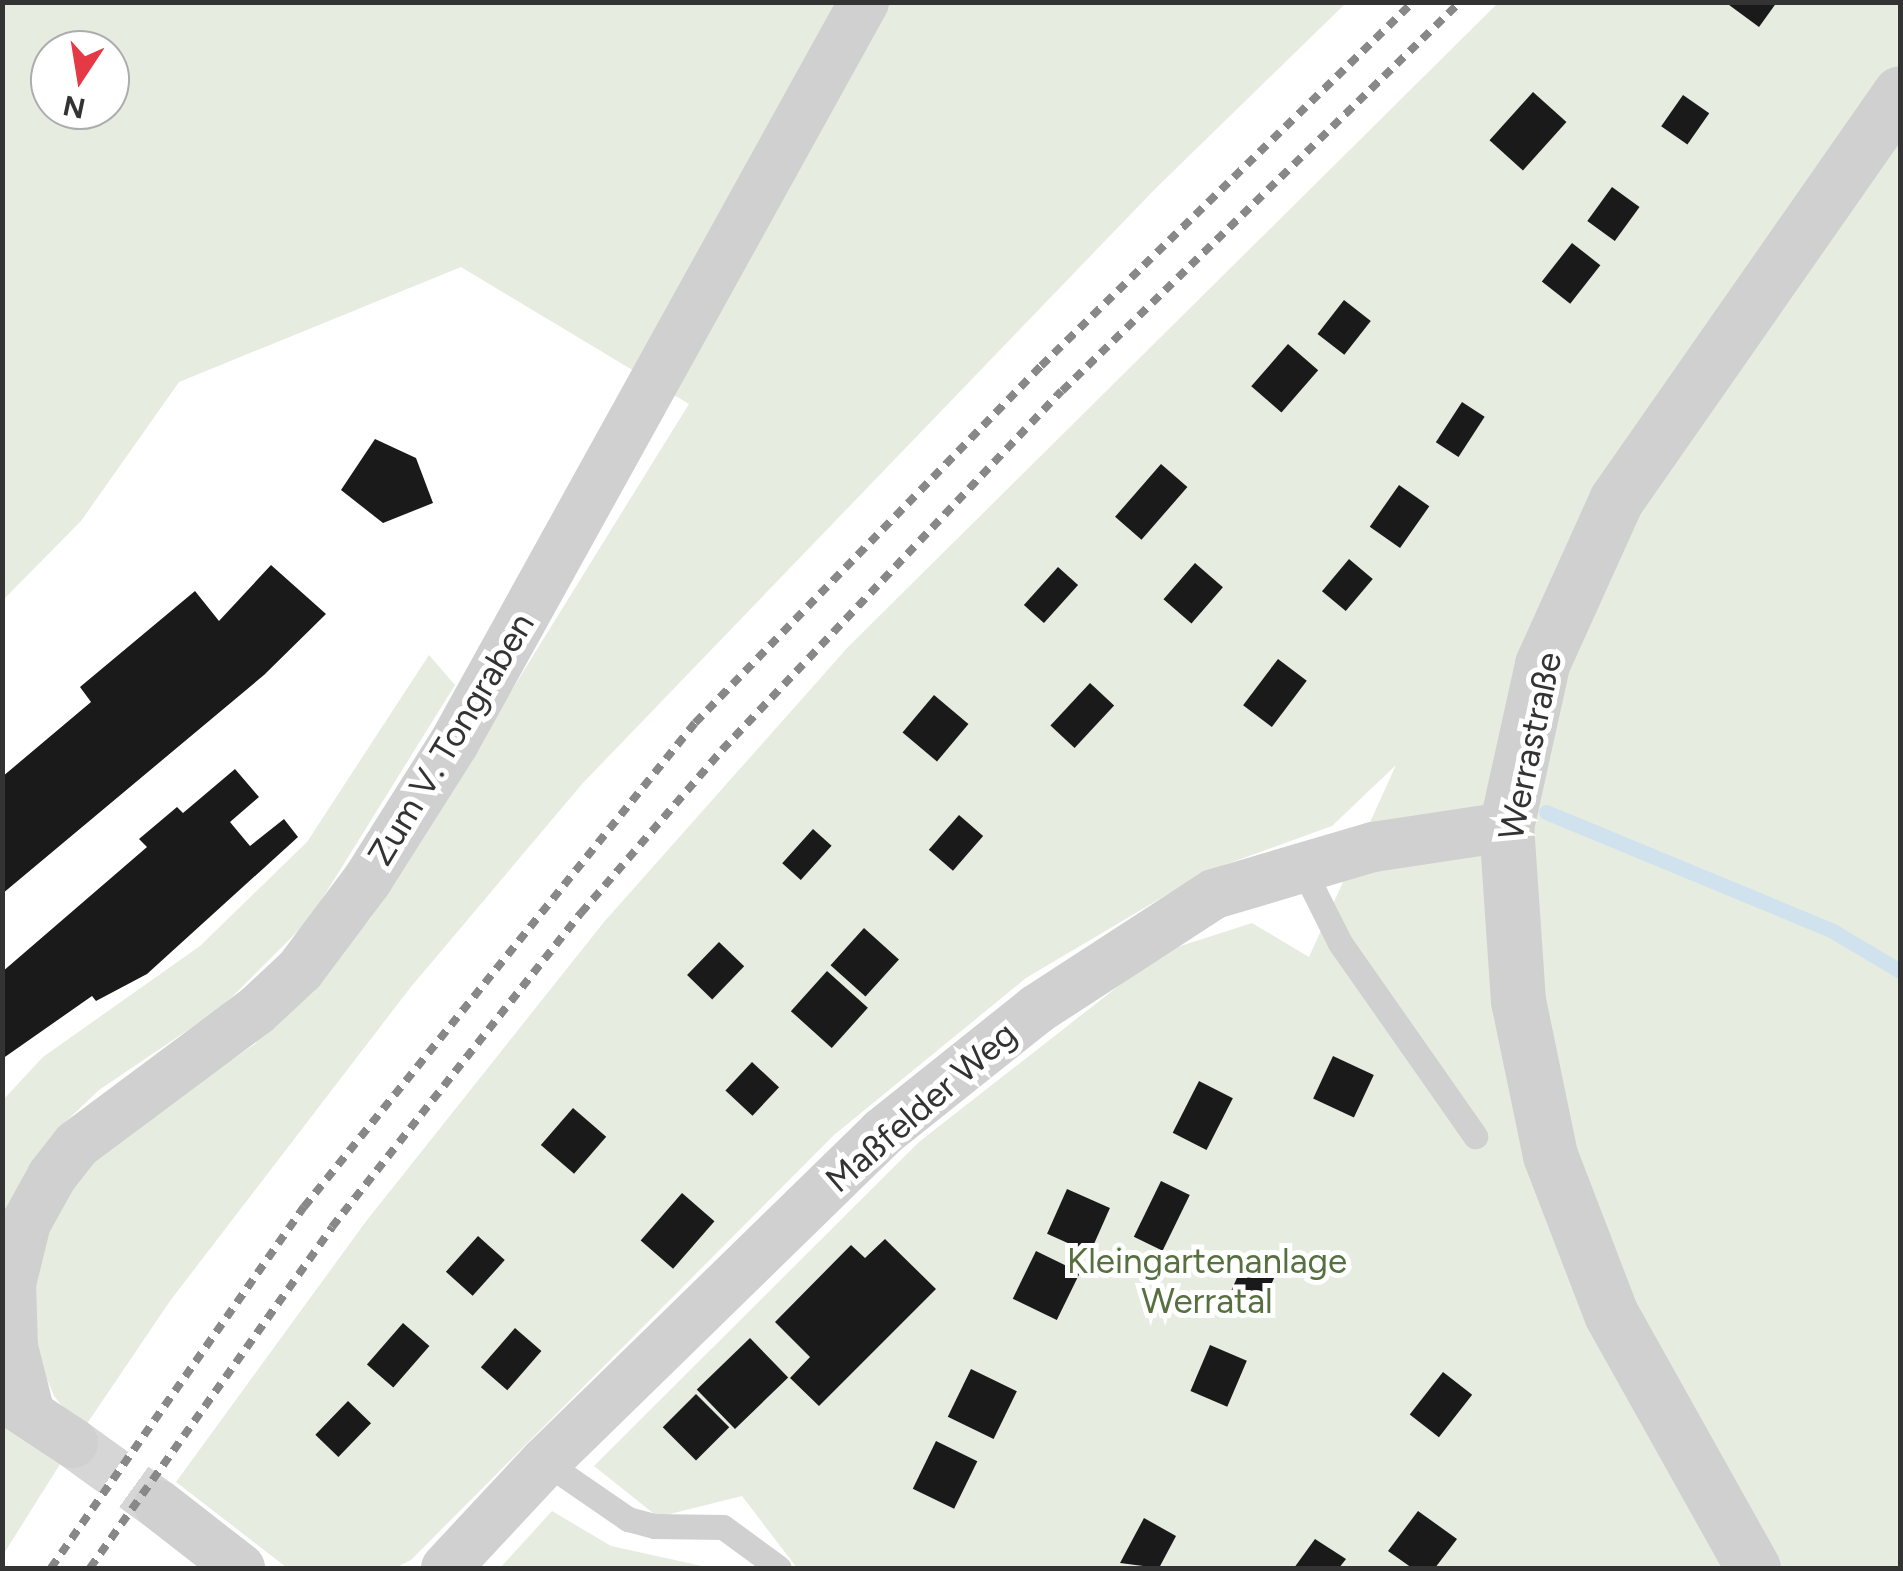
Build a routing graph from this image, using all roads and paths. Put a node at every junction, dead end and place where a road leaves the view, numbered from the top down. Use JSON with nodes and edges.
{"nodes":[{"id":1,"x":864,"y":2,"type":"edge"},
{"id":2,"x":1900,"y":94,"type":"edge"},
{"id":3,"x":1506,"y":827,"type":"junction"},
{"id":4,"x":1304,"y":872,"type":"junction"},
{"id":5,"x":1475,"y":1136,"type":"dead end"},
{"id":6,"x":16,"y":1404,"type":"edge"},
{"id":7,"x":74,"y":1443,"type":"tunnel mouth"},
{"id":8,"x":544,"y":1462,"type":"junction"},
{"id":9,"x":158,"y":1505,"type":"tunnel mouth"},
{"id":10,"x":240,"y":1568,"type":"edge"},
{"id":11,"x":446,"y":1568,"type":"edge"},
{"id":12,"x":780,"y":1568,"type":"edge"},
{"id":13,"x":1753,"y":1568,"type":"edge"}],
"edges":[{"from":1,"to":6,"type":"street","name":"Zum V. Tongraben"},
{"from":2,"to":3,"type":"street","name":"Werrastraße"},
{"from":3,"to":4,"type":"street","name":"Maßfelder Weg"},
{"from":3,"to":13,"type":"street","name":"Werrastraße"},
{"from":4,"to":5,"type":"lane"},
{"from":4,"to":8,"type":"street","name":"Maßfelder Weg"},
{"from":6,"to":7,"type":"street"},
{"from":8,"to":11,"type":"street","name":"Maßfelder Weg"},
{"from":8,"to":12,"type":"lane"},
{"from":9,"to":10,"type":"street"}]}
